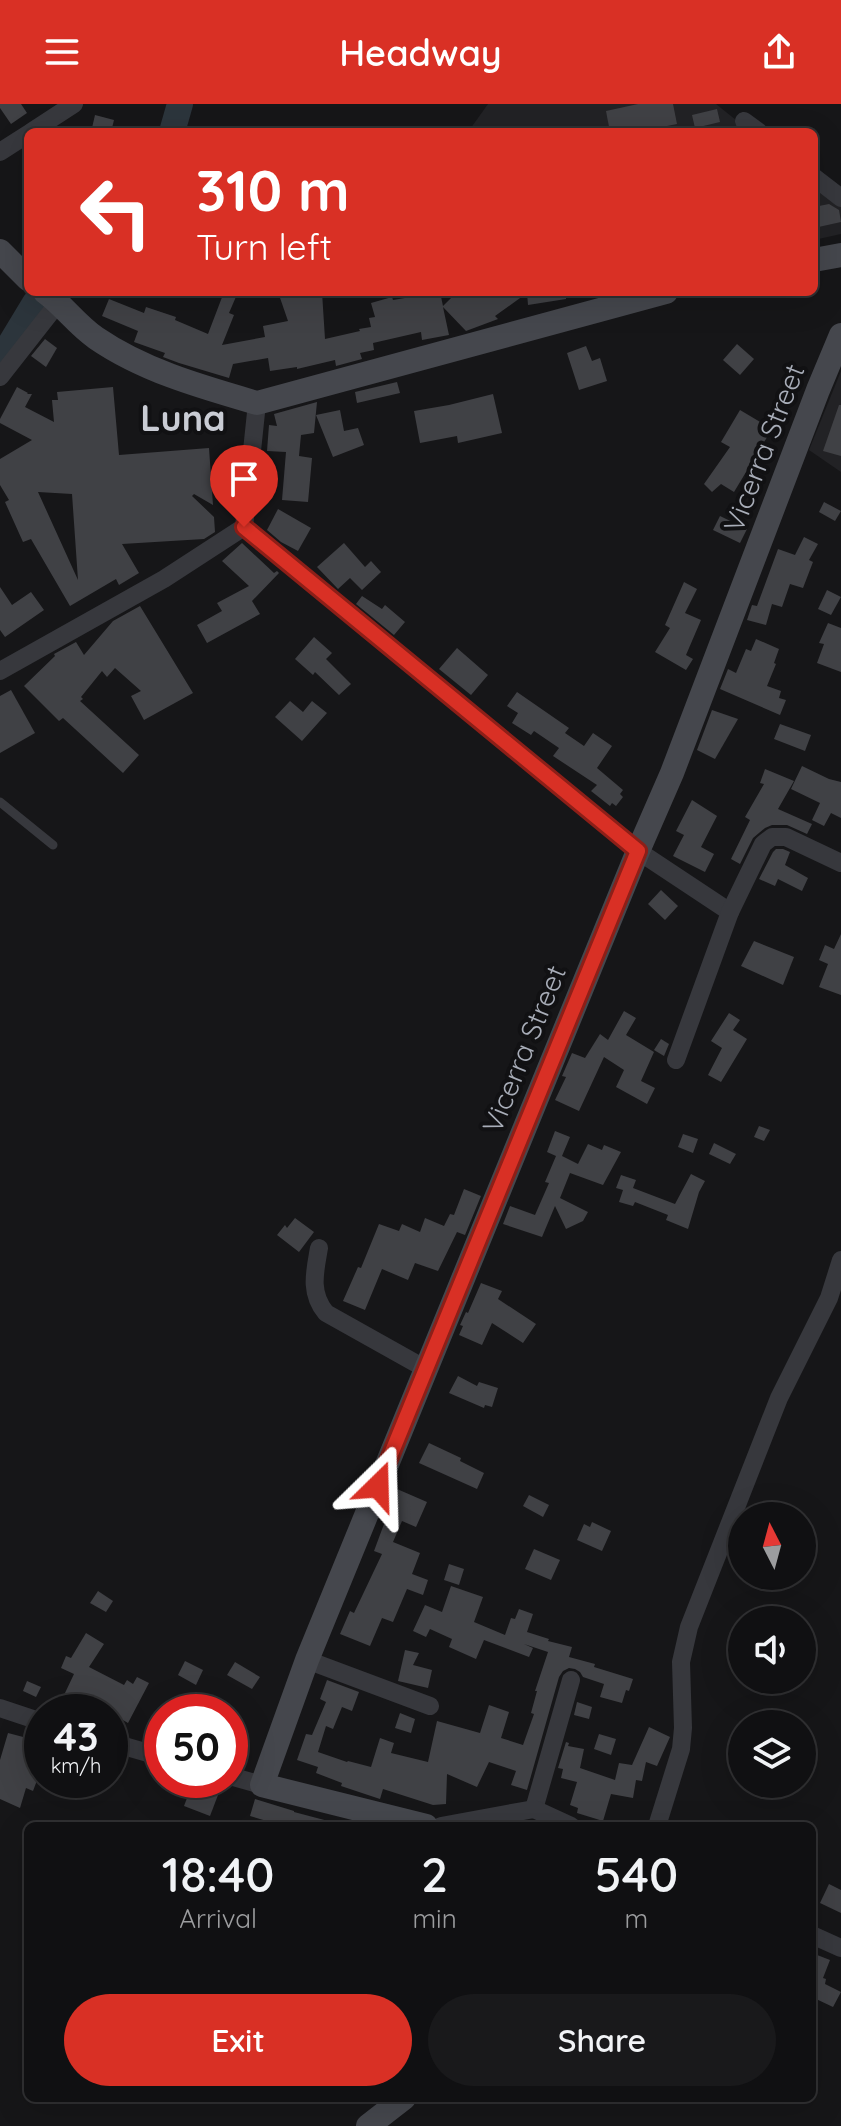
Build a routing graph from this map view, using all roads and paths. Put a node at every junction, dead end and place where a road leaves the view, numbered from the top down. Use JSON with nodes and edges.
{"nodes":[{"id":1,"x":74,"y":104,"type":"edge"},
{"id":2,"x":38,"y":128,"type":"edge"},
{"id":3,"x":24,"y":137,"type":"edge"},
{"id":4,"x":0,"y":152,"type":"edge"},
{"id":5,"x":818,"y":180,"type":"edge"},
{"id":6,"x":841,"y":198,"type":"edge"},
{"id":7,"x":0,"y":251,"type":"edge"},
{"id":8,"x":841,"y":255,"type":"edge"},
{"id":9,"x":818,"y":259,"type":"edge"},
{"id":10,"x":24,"y":275,"type":"edge"},
{"id":11,"x":651,"y":296,"type":"edge"},
{"id":12,"x":51,"y":297,"type":"edge"},
{"id":13,"x":841,"y":335,"type":"edge"},
{"id":14,"x":0,"y":377,"type":"edge"},
{"id":15,"x":257,"y":403,"type":"junction"},
{"id":16,"x":244,"y":527,"type":"junction"},
{"id":17,"x":0,"y":671,"type":"edge"},
{"id":18,"x":0,"y":802,"type":"edge"},
{"id":19,"x":53,"y":845,"type":"dead end"},
{"id":20,"x":638,"y":851,"type":"junction"},
{"id":21,"x":841,"y":863,"type":"edge"},
{"id":22,"x":730,"y":912,"type":"junction"},
{"id":23,"x":676,"y":1060,"type":"dead end"},
{"id":24,"x":319,"y":1248,"type":"dead end"},
{"id":25,"x":841,"y":1260,"type":"edge"},
{"id":26,"x":426,"y":1369,"type":"junction"},
{"id":27,"x":307,"y":1660,"type":"junction"},
{"id":28,"x":571,"y":1680,"type":"dead end"},
{"id":29,"x":430,"y":1706,"type":"dead end"},
{"id":30,"x":0,"y":1708,"type":"edge"},
{"id":31,"x":24,"y":1716,"type":"edge"},
{"id":32,"x":248,"y":1781,"type":"edge"},
{"id":33,"x":262,"y":1785,"type":"junction"},
{"id":34,"x":534,"y":1809,"type":"junction"},
{"id":35,"x":410,"y":1822,"type":"edge"},
{"id":36,"x":463,"y":1822,"type":"edge"},
{"id":37,"x":562,"y":1822,"type":"edge"},
{"id":38,"x":658,"y":1822,"type":"edge"},
{"id":39,"x":816,"y":1937,"type":"edge"},
{"id":40,"x":841,"y":1948,"type":"edge"},
{"id":41,"x":399,"y":2102,"type":"edge"},
{"id":42,"x":368,"y":2126,"type":"edge"}],
"edges":[{"from":1,"to":2,"type":"street"},
{"from":3,"to":4,"type":"street"},
{"from":5,"to":6,"type":"street"},
{"from":7,"to":10,"type":"main road"},
{"from":8,"to":9,"type":"main road"},
{"from":11,"to":15,"type":"main road"},
{"from":12,"to":14,"type":"street"},
{"from":12,"to":15,"type":"main road"},
{"from":13,"to":20,"type":"main road","name":"Vicerra Street"},
{"from":15,"to":16,"type":"street"},
{"from":16,"to":17,"type":"street"},
{"from":16,"to":20,"type":"street"},
{"from":18,"to":19,"type":"lane"},
{"from":20,"to":22,"type":"street"},
{"from":20,"to":26,"type":"main road","name":"Vicerra Street"},
{"from":21,"to":22,"type":"street"},
{"from":22,"to":23,"type":"street"},
{"from":24,"to":26,"type":"street"},
{"from":25,"to":38,"type":"street"},
{"from":26,"to":27,"type":"main road","name":"Vicerra Street"},
{"from":27,"to":29,"type":"street"},
{"from":27,"to":33,"type":"main road","name":"Vicerra Street"},
{"from":28,"to":34,"type":"street"},
{"from":30,"to":31,"type":"street"},
{"from":32,"to":33,"type":"street"},
{"from":33,"to":35,"type":"main road"},
{"from":34,"to":36,"type":"street"},
{"from":34,"to":37,"type":"street"},
{"from":39,"to":40,"type":"street"},
{"from":41,"to":42,"type":"main road"}]}
